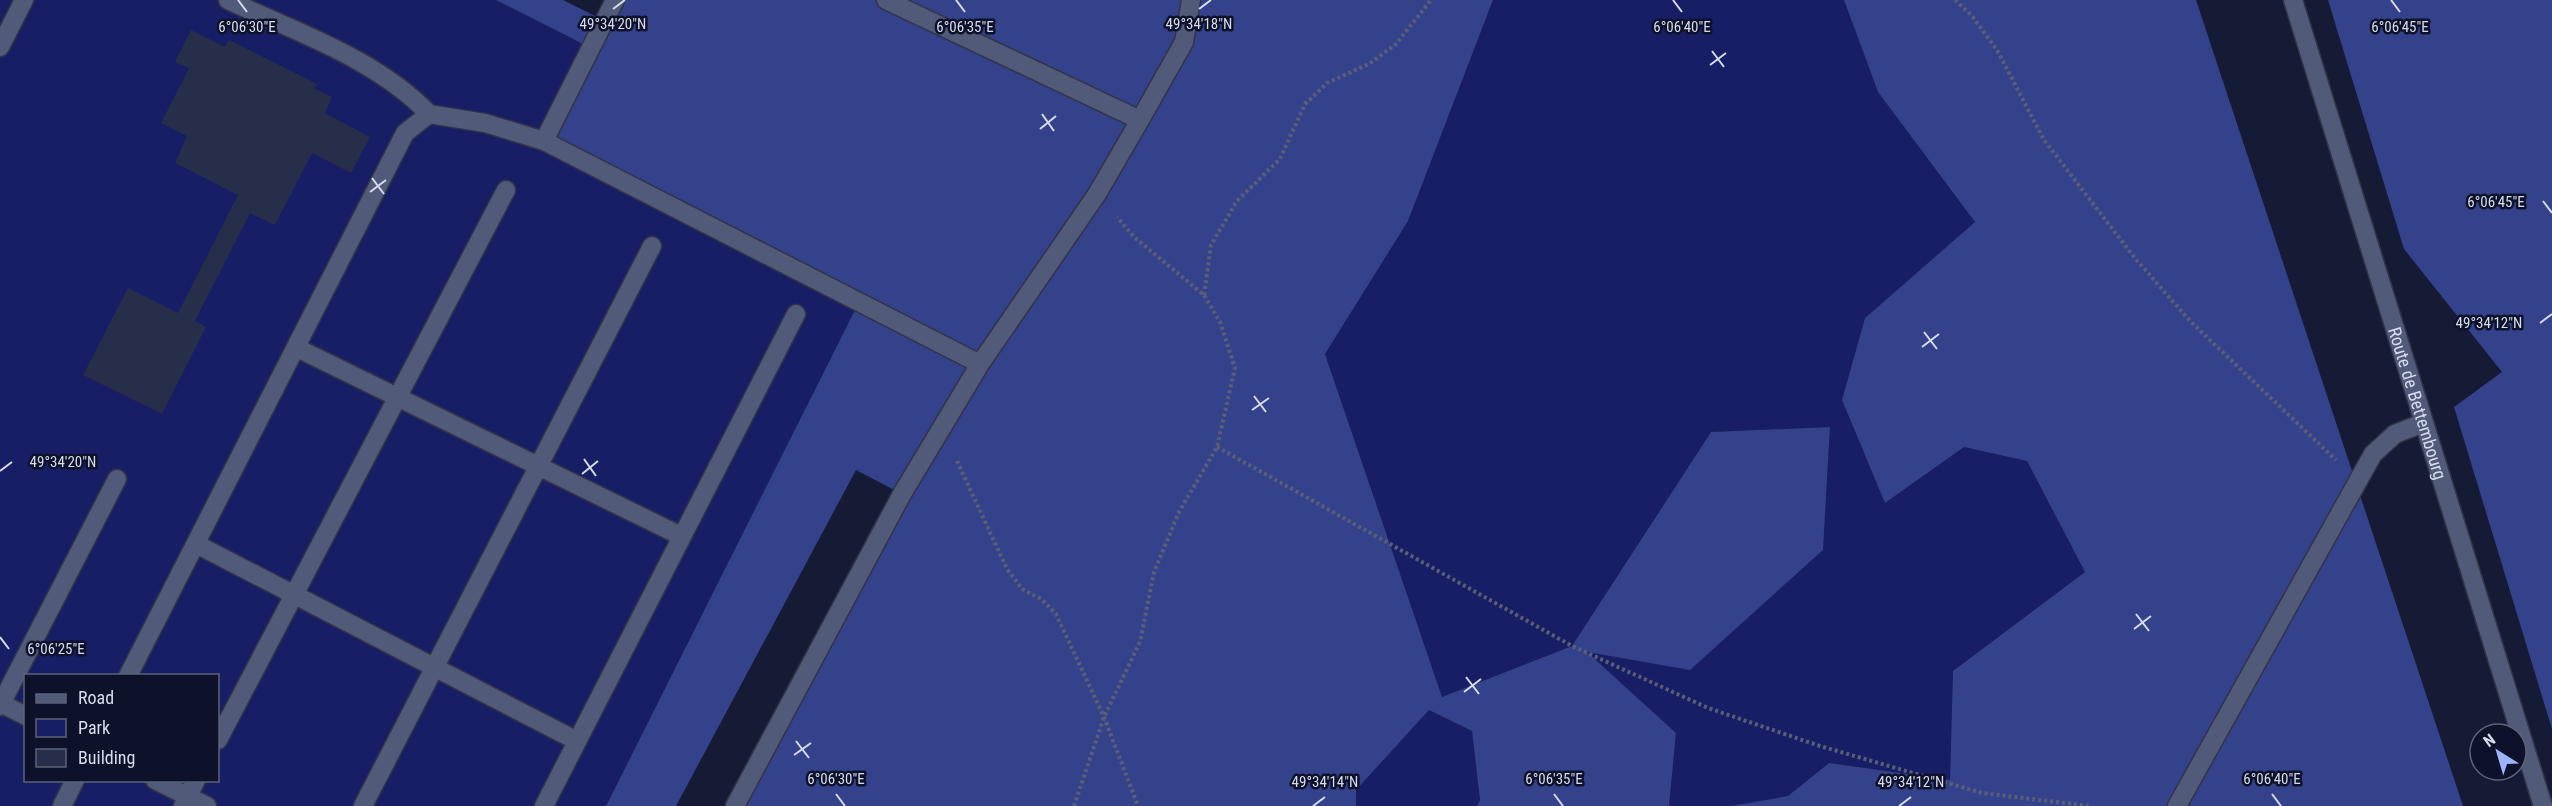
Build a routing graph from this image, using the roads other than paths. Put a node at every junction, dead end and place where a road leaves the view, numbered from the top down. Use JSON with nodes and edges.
{"nodes":[{"id":1,"x":24,"y":0,"type":"edge"},
{"id":2,"x":228,"y":0,"type":"edge"},
{"id":3,"x":615,"y":0,"type":"edge"},
{"id":4,"x":886,"y":0,"type":"edge"},
{"id":5,"x":1191,"y":0,"type":"edge"},
{"id":6,"x":2293,"y":0,"type":"edge"},
{"id":7,"x":0,"y":47,"type":"edge"},
{"id":8,"x":429,"y":114,"type":"junction"},
{"id":9,"x":1140,"y":120,"type":"junction"},
{"id":10,"x":544,"y":141,"type":"junction"},
{"id":11,"x":506,"y":190,"type":"dead end"},
{"id":12,"x":652,"y":246,"type":"dead end"},
{"id":13,"x":796,"y":314,"type":"dead end"},
{"id":14,"x":297,"y":348,"type":"junction"},
{"id":15,"x":980,"y":364,"type":"junction"},
{"id":16,"x":398,"y":397,"type":"junction"},
{"id":17,"x":2423,"y":423,"type":"junction"},
{"id":18,"x":538,"y":466,"type":"junction"},
{"id":19,"x":117,"y":479,"type":"dead end"},
{"id":20,"x":681,"y":536,"type":"junction"},
{"id":21,"x":196,"y":544,"type":"junction"},
{"id":22,"x":294,"y":594,"type":"junction"},
{"id":23,"x":435,"y":667,"type":"junction"},
{"id":24,"x":129,"y":674,"type":"edge"},
{"id":25,"x":0,"y":704,"type":"edge"},
{"id":26,"x":24,"y":715,"type":"edge"},
{"id":27,"x":219,"y":738,"type":"edge"},
{"id":28,"x":577,"y":741,"type":"junction"},
{"id":29,"x":74,"y":782,"type":"edge"},
{"id":30,"x":160,"y":782,"type":"edge"},
{"id":31,"x":189,"y":794,"type":"edge"},
{"id":32,"x":62,"y":806,"type":"edge"},
{"id":33,"x":207,"y":806,"type":"edge"},
{"id":34,"x":363,"y":806,"type":"edge"},
{"id":35,"x":544,"y":806,"type":"edge"},
{"id":36,"x":735,"y":806,"type":"edge"},
{"id":37,"x":2177,"y":806,"type":"edge"},
{"id":38,"x":2543,"y":806,"type":"edge"}],
"edges":[{"from":1,"to":7,"type":"street"},
{"from":2,"to":8,"type":"street"},
{"from":3,"to":10,"type":"street"},
{"from":4,"to":9,"type":"street"},
{"from":5,"to":9,"type":"street"},
{"from":6,"to":17,"type":"street","name":"Route de Bettembourg"},
{"from":8,"to":10,"type":"street"},
{"from":8,"to":14,"type":"street"},
{"from":9,"to":15,"type":"street"},
{"from":10,"to":15,"type":"street"},
{"from":11,"to":16,"type":"street"},
{"from":12,"to":18,"type":"street"},
{"from":13,"to":20,"type":"street"},
{"from":14,"to":16,"type":"street"},
{"from":14,"to":21,"type":"street"},
{"from":15,"to":36,"type":"street"},
{"from":16,"to":18,"type":"street"},
{"from":16,"to":22,"type":"street"},
{"from":17,"to":37,"type":"street"},
{"from":17,"to":38,"type":"street","name":"Route de Bettembourg"},
{"from":18,"to":20,"type":"street"},
{"from":18,"to":23,"type":"street"},
{"from":19,"to":25,"type":"street"},
{"from":20,"to":28,"type":"street"},
{"from":21,"to":22,"type":"street"},
{"from":21,"to":24,"type":"street"},
{"from":22,"to":23,"type":"street"},
{"from":22,"to":27,"type":"street"},
{"from":23,"to":28,"type":"street"},
{"from":23,"to":34,"type":"street"},
{"from":25,"to":26,"type":"street"},
{"from":28,"to":35,"type":"street"},
{"from":29,"to":32,"type":"street"},
{"from":30,"to":31,"type":"street"},
{"from":31,"to":33,"type":"street"}]}
